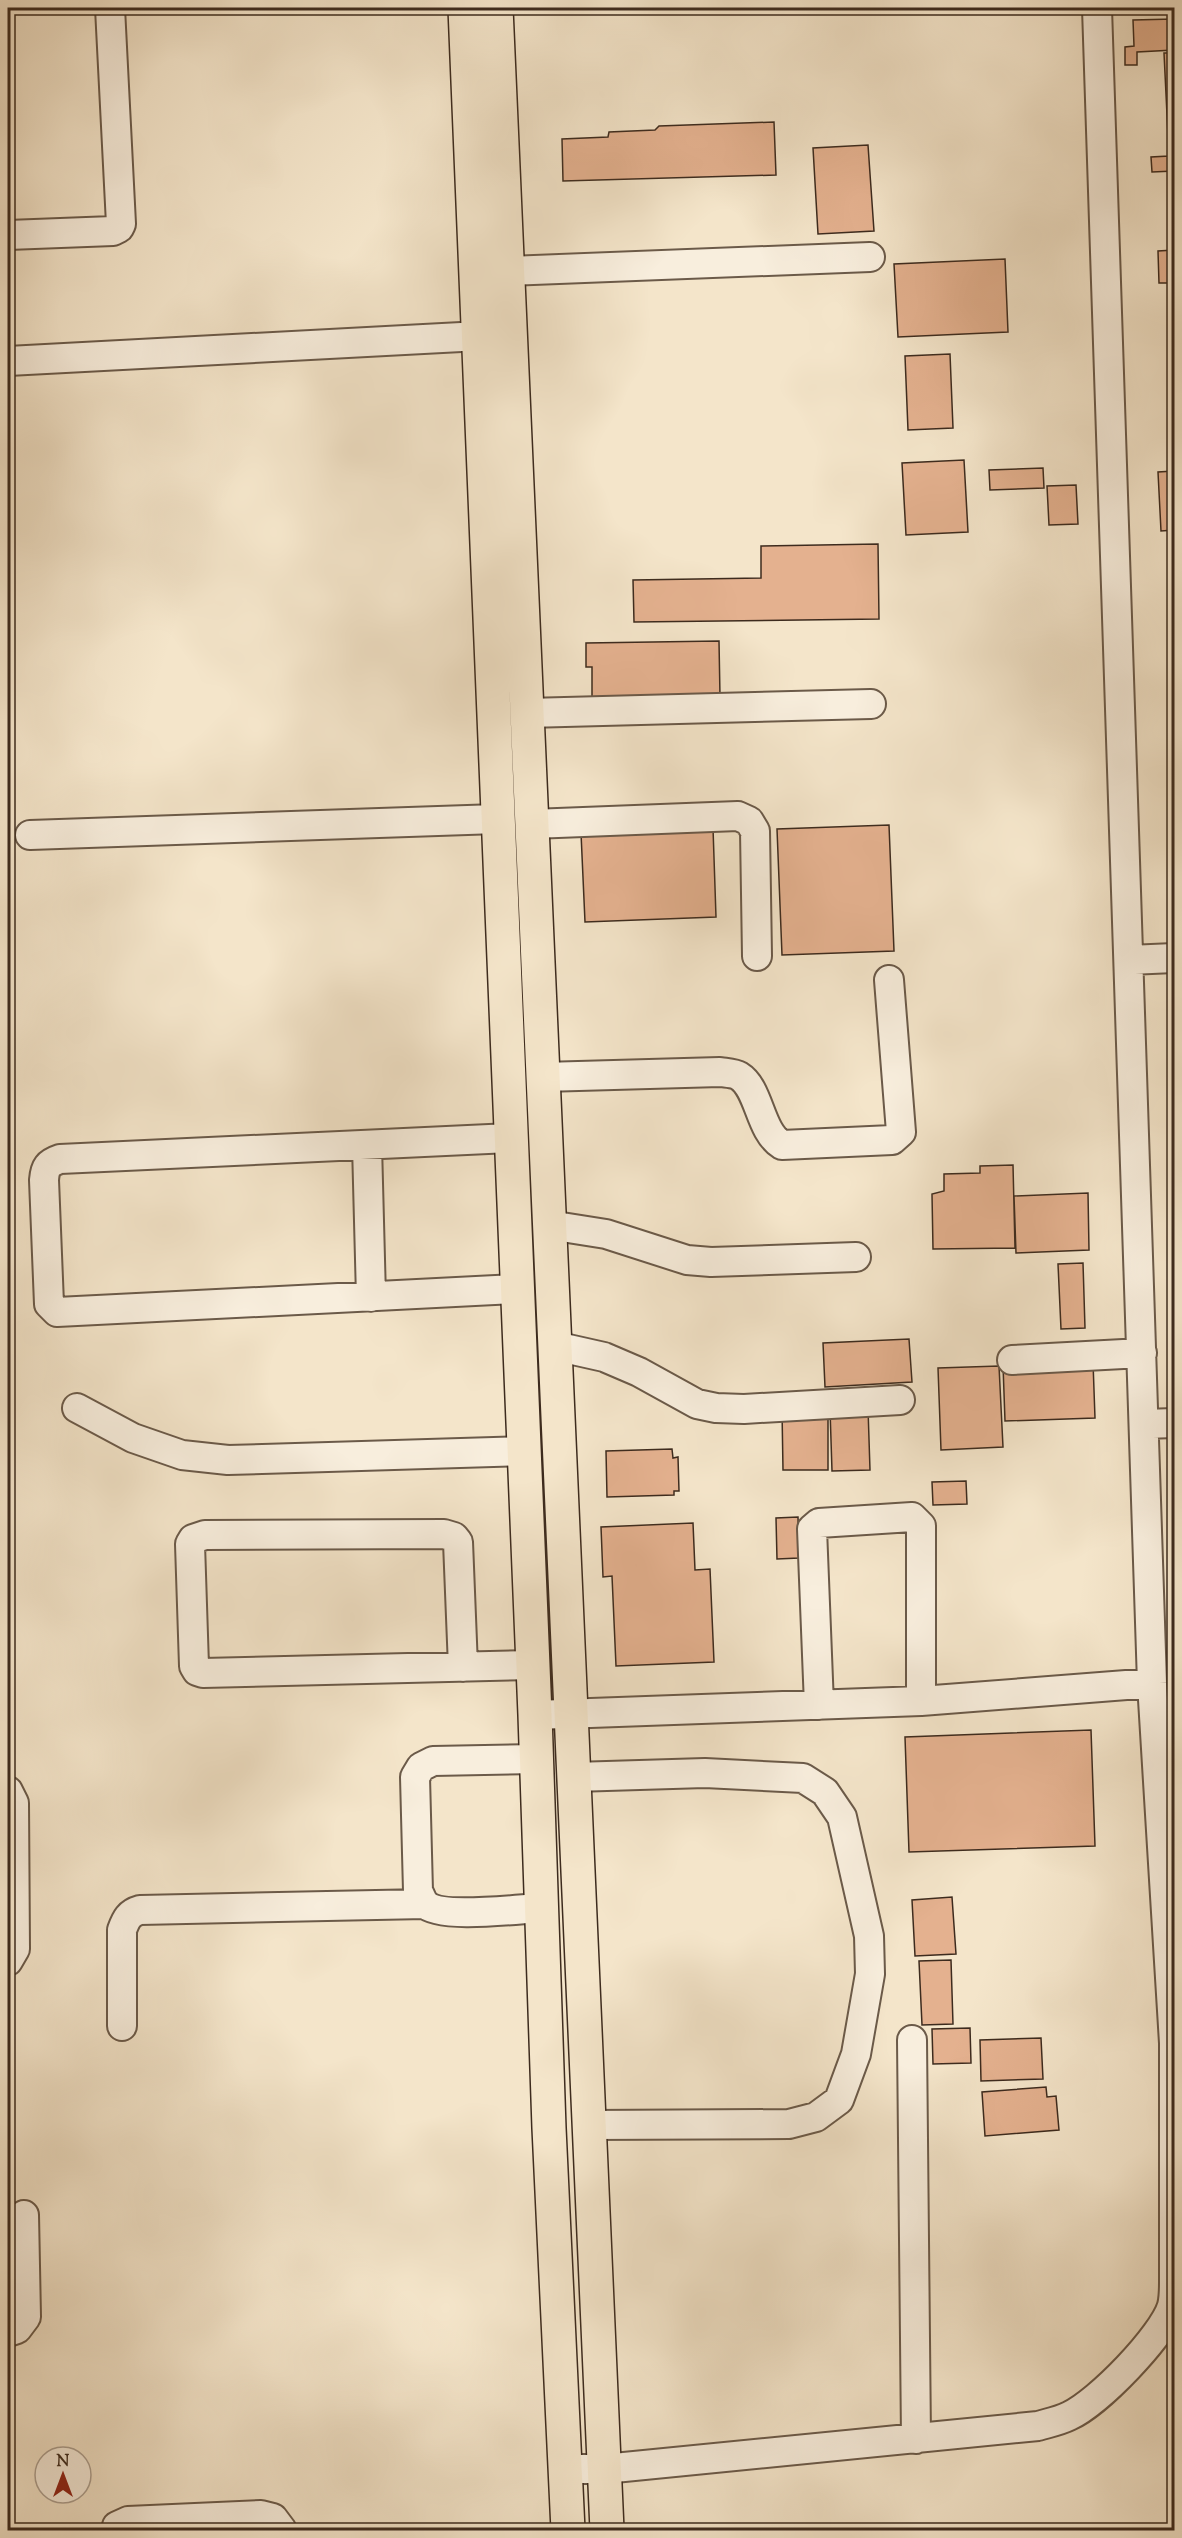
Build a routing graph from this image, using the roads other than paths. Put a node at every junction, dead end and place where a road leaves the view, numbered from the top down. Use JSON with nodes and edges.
{"nodes":[{"id":1,"x":110,"y":8,"type":"edge"},
{"id":2,"x":465,"y":8,"type":"edge"},
{"id":3,"x":496,"y":8,"type":"edge"},
{"id":4,"x":1097,"y":8,"type":"edge"},
{"id":5,"x":8,"y":235,"type":"edge"},
{"id":6,"x":870,"y":257,"type":"dead end"},
{"id":7,"x":507,"y":271,"type":"junction"},
{"id":8,"x":494,"y":335,"type":"junction"},
{"id":9,"x":8,"y":361,"type":"edge"},
{"id":10,"x":871,"y":704,"type":"dead end"},
{"id":11,"x":527,"y":713,"type":"junction"},
{"id":12,"x":497,"y":819,"type":"junction"},
{"id":13,"x":532,"y":824,"type":"junction"},
{"id":14,"x":30,"y":835,"type":"dead end"},
{"id":15,"x":757,"y":956,"type":"dead end"},
{"id":16,"x":1174,"y":958,"type":"edge"},
{"id":17,"x":1129,"y":960,"type":"junction"},
{"id":18,"x":889,"y":981,"type":"dead end"},
{"id":19,"x":543,"y":1077,"type":"junction"},
{"id":20,"x":511,"y":1138,"type":"junction"},
{"id":21,"x":367,"y":1144,"type":"junction"},
{"id":22,"x":549,"y":1224,"type":"junction"},
{"id":23,"x":856,"y":1257,"type":"dead end"},
{"id":24,"x":517,"y":1289,"type":"junction"},
{"id":25,"x":372,"y":1298,"type":"junction"},
{"id":26,"x":555,"y":1346,"type":"junction"},
{"id":27,"x":1142,"y":1353,"type":"junction"},
{"id":28,"x":1012,"y":1360,"type":"dead end"},
{"id":29,"x":900,"y":1400,"type":"dead end"},
{"id":30,"x":77,"y":1408,"type":"dead end"},
{"id":31,"x":1174,"y":1423,"type":"edge"},
{"id":32,"x":1145,"y":1424,"type":"junction"},
{"id":33,"x":524,"y":1451,"type":"junction"},
{"id":34,"x":533,"y":1665,"type":"junction"},
{"id":35,"x":463,"y":1667,"type":"junction"},
{"id":36,"x":1152,"y":1683,"type":"junction"},
{"id":37,"x":921,"y":1701,"type":"junction"},
{"id":38,"x":819,"y":1705,"type":"junction"},
{"id":39,"x":570,"y":1713,"type":"junction"},
{"id":40,"x":535,"y":1715,"type":"junction"},
{"id":41,"x":536,"y":1759,"type":"junction"},
{"id":42,"x":574,"y":1778,"type":"junction"},
{"id":43,"x":8,"y":1791,"type":"edge"},
{"id":44,"x":425,"y":1904,"type":"junction"},
{"id":45,"x":541,"y":1908,"type":"junction"},
{"id":46,"x":8,"y":1961,"type":"edge"},
{"id":47,"x":122,"y":2026,"type":"dead end"},
{"id":48,"x":912,"y":2040,"type":"dead end"},
{"id":49,"x":1174,"y":2043,"type":"edge"},
{"id":50,"x":589,"y":2125,"type":"junction"},
{"id":51,"x":24,"y":2215,"type":"dead end"},
{"id":52,"x":8,"y":2332,"type":"edge"},
{"id":53,"x":916,"y":2439,"type":"junction"},
{"id":54,"x":565,"y":2469,"type":"junction"},
{"id":55,"x":604,"y":2469,"type":"junction"},
{"id":56,"x":116,"y":2530,"type":"edge"},
{"id":57,"x":282,"y":2530,"type":"edge"},
{"id":58,"x":568,"y":2530,"type":"edge"},
{"id":59,"x":607,"y":2530,"type":"edge"}],
"edges":[{"from":1,"to":5,"type":"street"},
{"from":2,"to":8,"type":"highway"},
{"from":3,"to":7,"type":"highway"},
{"from":4,"to":17,"type":"street"},
{"from":6,"to":7,"type":"street"},
{"from":7,"to":8,"type":"highway"},
{"from":8,"to":9,"type":"street"},
{"from":8,"to":11,"type":"highway"},
{"from":8,"to":12,"type":"highway"},
{"from":10,"to":11,"type":"street"},
{"from":11,"to":13,"type":"highway"},
{"from":12,"to":14,"type":"street"},
{"from":12,"to":20,"type":"highway"},
{"from":13,"to":15,"type":"street"},
{"from":13,"to":19,"type":"highway"},
{"from":16,"to":17,"type":"street"},
{"from":17,"to":27,"type":"street"},
{"from":18,"to":19,"type":"street"},
{"from":19,"to":22,"type":"highway"},
{"from":20,"to":21,"type":"street"},
{"from":20,"to":24,"type":"highway"},
{"from":21,"to":25,"type":"street"},
{"from":21,"to":25,"type":"street"},
{"from":22,"to":23,"type":"street"},
{"from":22,"to":26,"type":"highway"},
{"from":24,"to":25,"type":"street"},
{"from":24,"to":33,"type":"highway"},
{"from":26,"to":29,"type":"street"},
{"from":26,"to":39,"type":"highway"},
{"from":27,"to":28,"type":"street"},
{"from":27,"to":32,"type":"street"},
{"from":30,"to":33,"type":"street"},
{"from":31,"to":32,"type":"street"},
{"from":32,"to":36,"type":"street"},
{"from":33,"to":34,"type":"highway"},
{"from":34,"to":35,"type":"street"},
{"from":34,"to":40,"type":"highway"},
{"from":35,"to":35,"type":"street"},
{"from":36,"to":37,"type":"street"},
{"from":36,"to":49,"type":"street"},
{"from":37,"to":38,"type":"street"},
{"from":37,"to":38,"type":"street"},
{"from":38,"to":39,"type":"street"},
{"from":39,"to":40,"type":"street"},
{"from":39,"to":42,"type":"highway"},
{"from":40,"to":41,"type":"highway"},
{"from":41,"to":44,"type":"street"},
{"from":41,"to":45,"type":"highway"},
{"from":42,"to":50,"type":"highway"},
{"from":42,"to":50,"type":"street"},
{"from":43,"to":46,"type":"street"},
{"from":44,"to":45,"type":"street"},
{"from":44,"to":47,"type":"street"},
{"from":45,"to":54,"type":"highway"},
{"from":48,"to":53,"type":"street"},
{"from":49,"to":53,"type":"street"},
{"from":50,"to":55,"type":"highway"},
{"from":51,"to":52,"type":"street"},
{"from":53,"to":55,"type":"street"},
{"from":54,"to":55,"type":"street"},
{"from":54,"to":58,"type":"highway"},
{"from":55,"to":59,"type":"highway"},
{"from":56,"to":57,"type":"street"}]}
